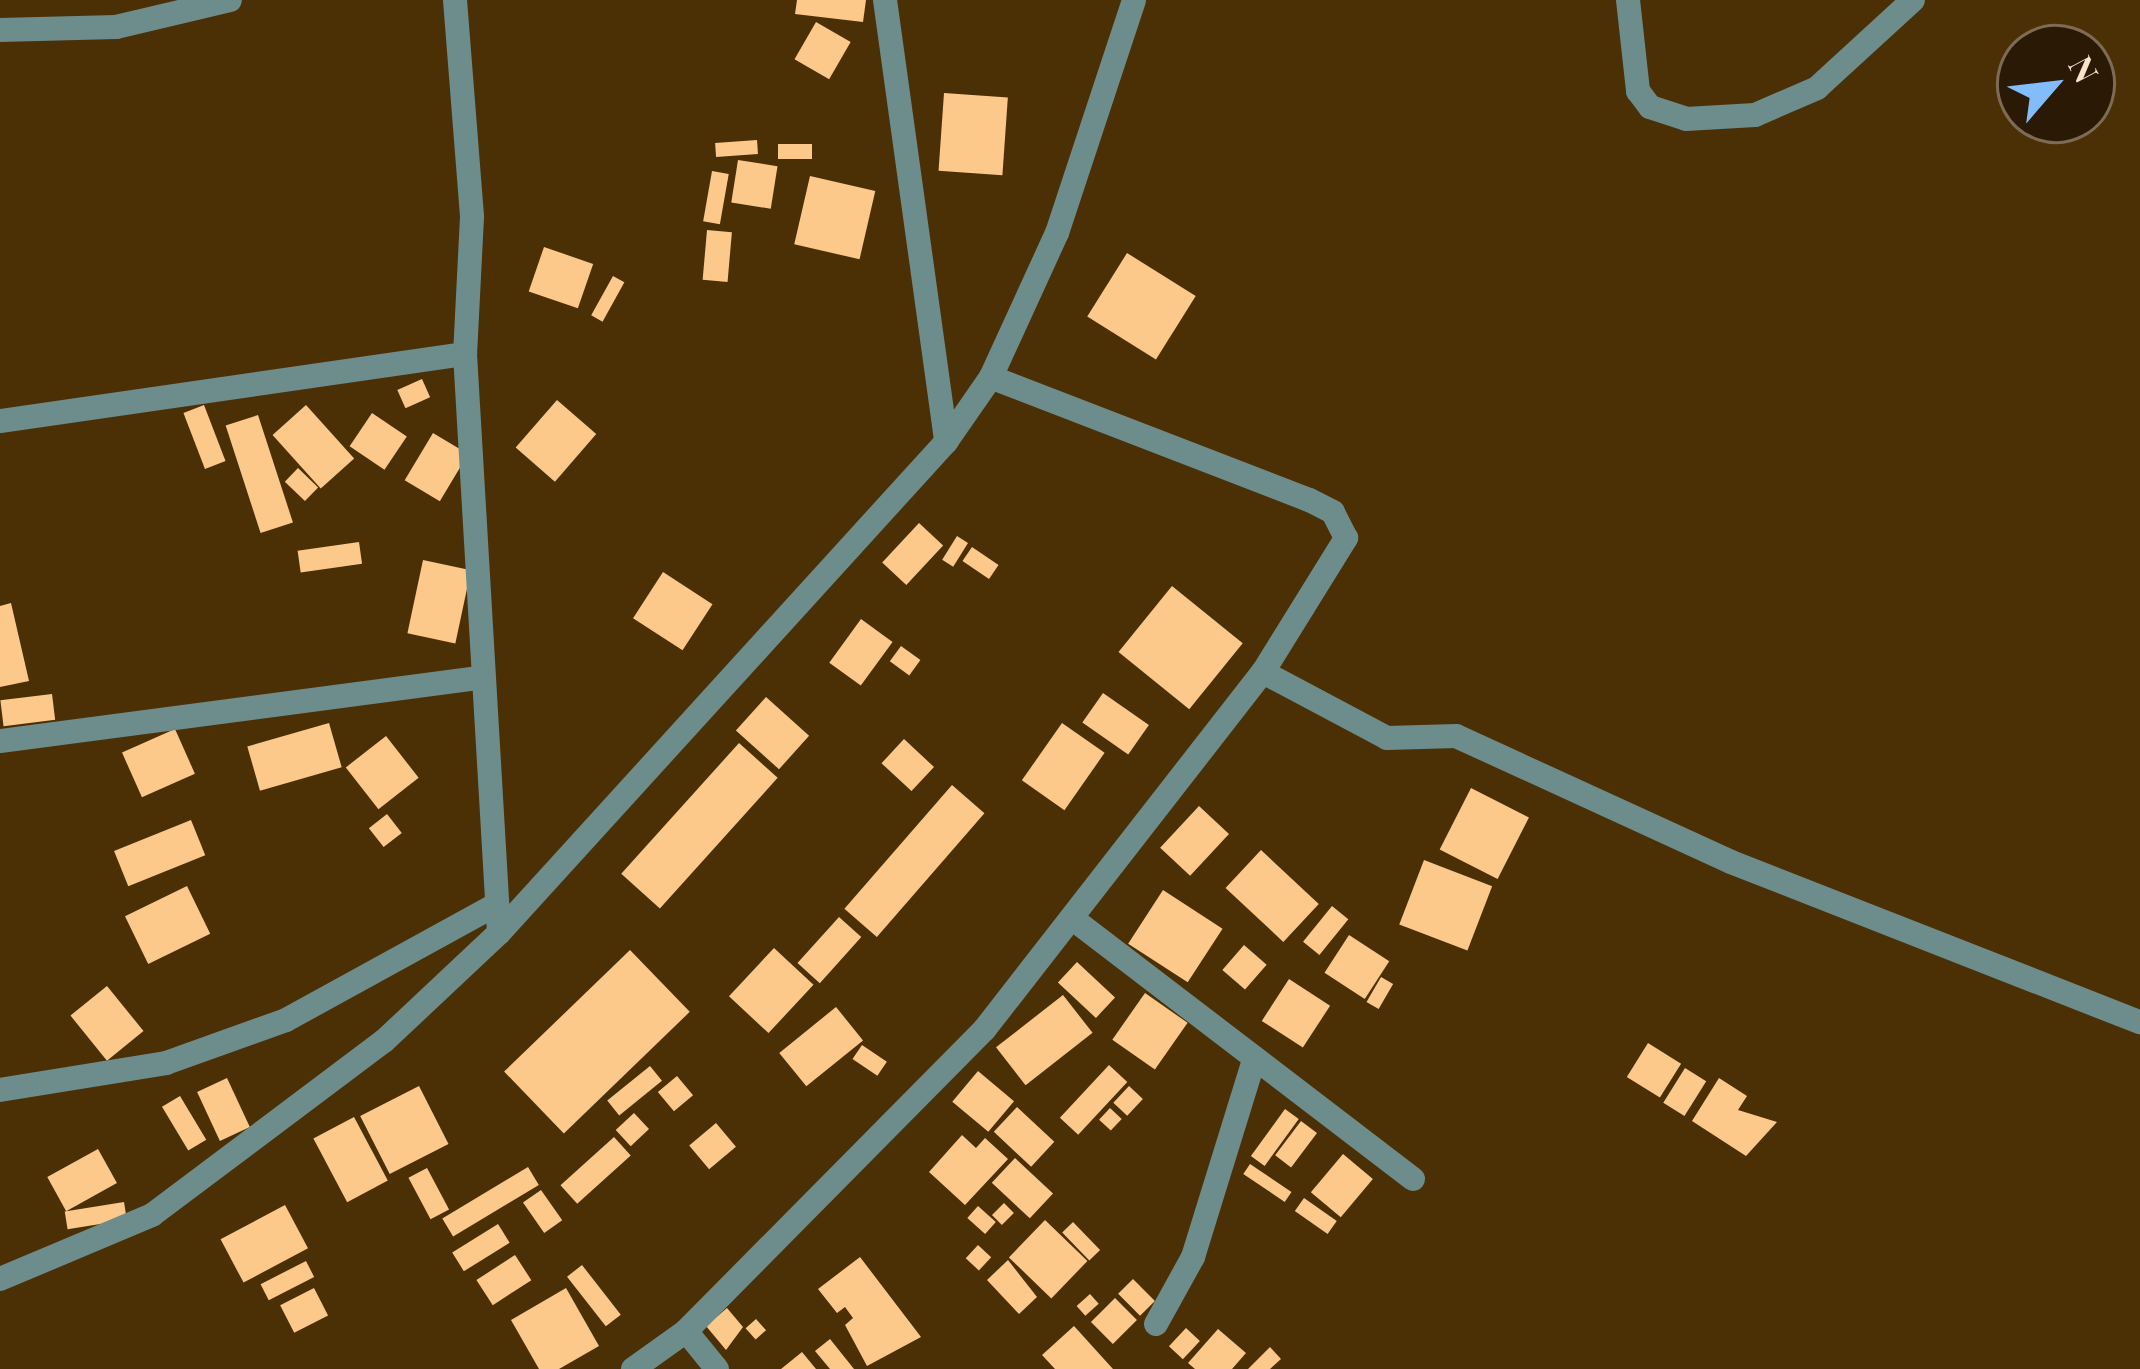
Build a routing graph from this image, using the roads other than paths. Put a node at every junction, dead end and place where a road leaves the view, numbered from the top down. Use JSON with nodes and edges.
{"nodes":[{"id":1,"x":230,"y":0,"type":"edge"},
{"id":2,"x":455,"y":0,"type":"edge"},
{"id":3,"x":885,"y":0,"type":"edge"},
{"id":4,"x":1134,"y":0,"type":"edge"},
{"id":5,"x":1628,"y":0,"type":"edge"},
{"id":6,"x":1913,"y":0,"type":"edge"},
{"id":7,"x":0,"y":30,"type":"edge"},
{"id":8,"x":466,"y":354,"type":"junction"},
{"id":9,"x":991,"y":377,"type":"junction"},
{"id":10,"x":0,"y":421,"type":"edge"},
{"id":11,"x":946,"y":442,"type":"junction"},
{"id":12,"x":1263,"y":672,"type":"junction"},
{"id":13,"x":481,"y":678,"type":"junction"},
{"id":14,"x":0,"y":741,"type":"edge"},
{"id":15,"x":497,"y":904,"type":"junction"},
{"id":16,"x":1073,"y":919,"type":"junction"},
{"id":17,"x":499,"y":932,"type":"junction"},
{"id":18,"x":2140,"y":1022,"type":"edge"},
{"id":19,"x":1254,"y":1060,"type":"junction"},
{"id":20,"x":0,"y":1090,"type":"edge"},
{"id":21,"x":1413,"y":1179,"type":"dead end"},
{"id":22,"x":0,"y":1280,"type":"edge"},
{"id":23,"x":1156,"y":1324,"type":"dead end"},
{"id":24,"x":686,"y":1331,"type":"junction"},
{"id":25,"x":633,"y":1369,"type":"edge"},
{"id":26,"x":717,"y":1369,"type":"edge"}],
"edges":[{"from":1,"to":7,"type":"street"},
{"from":2,"to":8,"type":"street"},
{"from":3,"to":11,"type":"street"},
{"from":4,"to":9,"type":"street"},
{"from":5,"to":6,"type":"street"},
{"from":8,"to":10,"type":"street"},
{"from":8,"to":13,"type":"street"},
{"from":9,"to":11,"type":"street"},
{"from":9,"to":12,"type":"street"},
{"from":11,"to":17,"type":"street"},
{"from":12,"to":16,"type":"street"},
{"from":12,"to":18,"type":"street"},
{"from":13,"to":14,"type":"street"},
{"from":13,"to":15,"type":"street"},
{"from":15,"to":17,"type":"street"},
{"from":15,"to":20,"type":"street"},
{"from":16,"to":19,"type":"street"},
{"from":16,"to":24,"type":"street"},
{"from":17,"to":22,"type":"street"},
{"from":19,"to":21,"type":"street"},
{"from":19,"to":23,"type":"street"},
{"from":24,"to":25,"type":"street"},
{"from":24,"to":26,"type":"street"}]}
